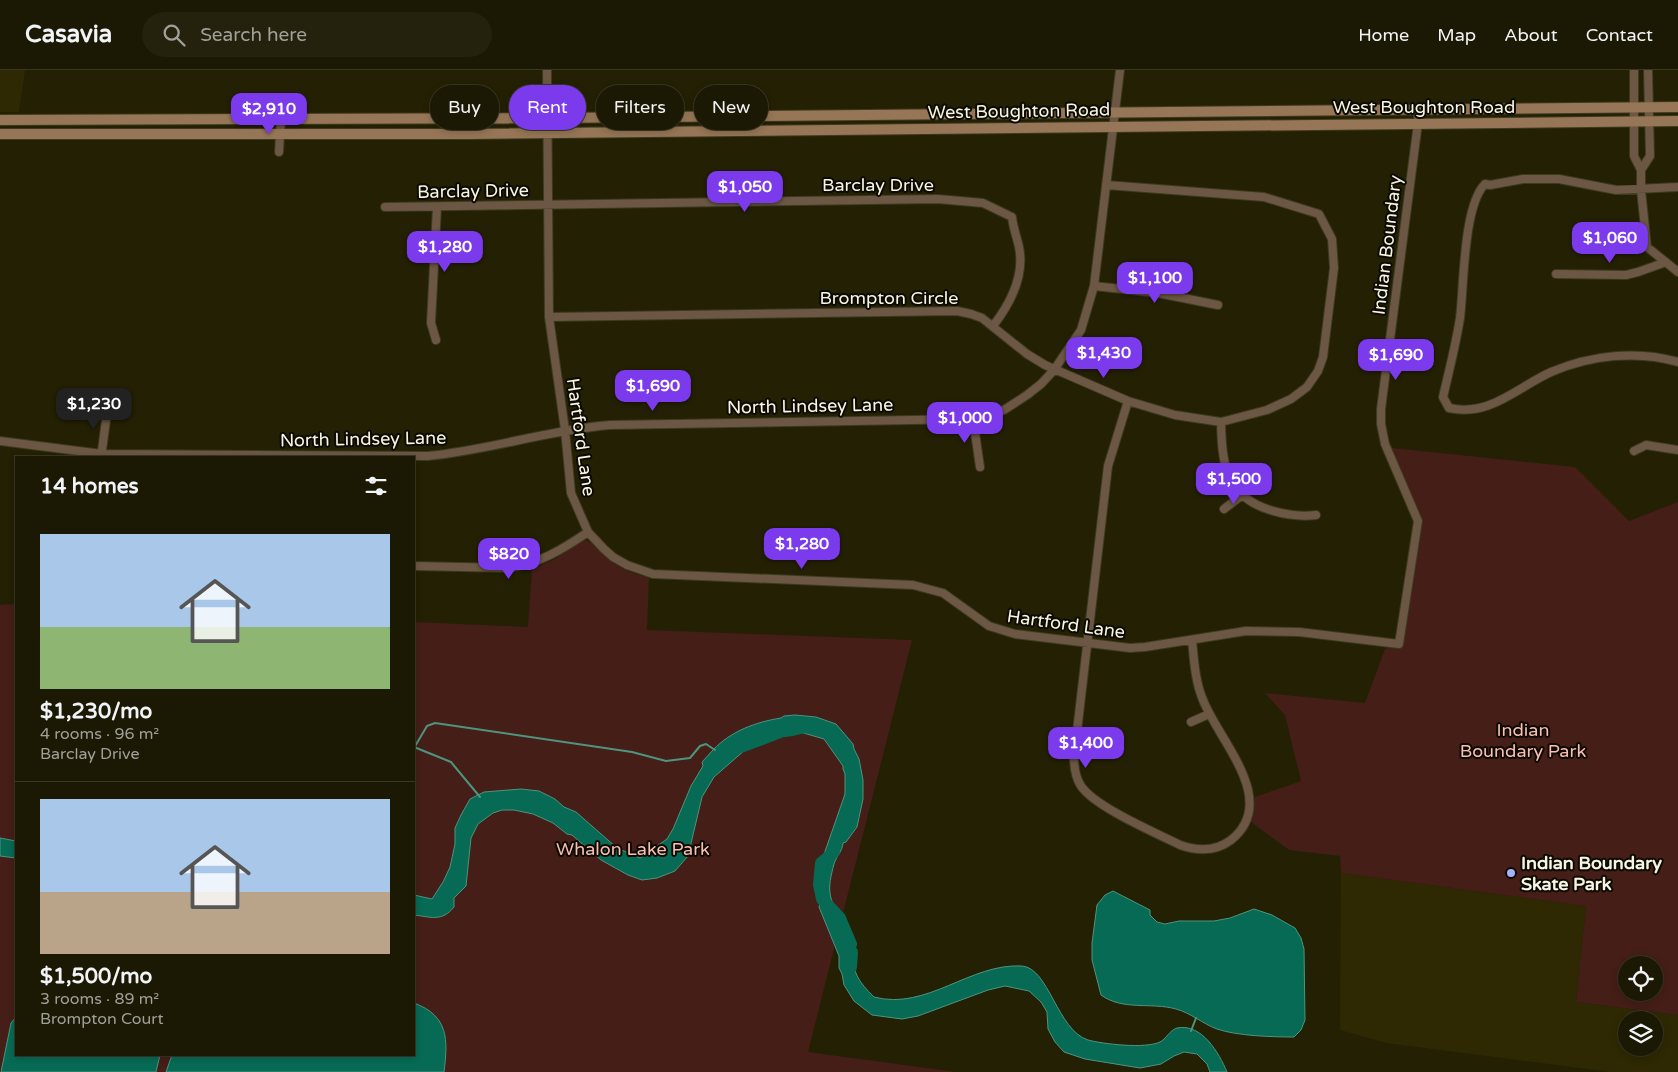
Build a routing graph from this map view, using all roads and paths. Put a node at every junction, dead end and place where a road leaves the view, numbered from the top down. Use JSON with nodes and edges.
{"nodes":[{"id":1,"x":547,"y":70,"type":"edge"},
{"id":2,"x":1120,"y":70,"type":"edge"},
{"id":3,"x":1634,"y":70,"type":"edge"},
{"id":4,"x":1648,"y":70,"type":"edge"},
{"id":5,"x":547,"y":85,"type":"edge"},
{"id":6,"x":1650,"y":107,"type":"junction"},
{"id":7,"x":1678,"y":107,"type":"edge"},
{"id":8,"x":1634,"y":108,"type":"junction"},
{"id":9,"x":1418,"y":109,"type":"junction"},
{"id":10,"x":1114,"y":113,"type":"junction"},
{"id":11,"x":509,"y":118,"type":"edge"},
{"id":12,"x":586,"y":118,"type":"edge"},
{"id":13,"x":281,"y":119,"type":"junction"},
{"id":14,"x":0,"y":120,"type":"edge"},
{"id":15,"x":1634,"y":121,"type":"junction"},
{"id":16,"x":1650,"y":121,"type":"junction"},
{"id":17,"x":1678,"y":121,"type":"edge"},
{"id":18,"x":1418,"y":122,"type":"junction"},
{"id":19,"x":1114,"y":126,"type":"junction"},
{"id":20,"x":548,"y":132,"type":"junction"},
{"id":21,"x":0,"y":134,"type":"edge"},
{"id":22,"x":280,"y":135,"type":"junction"},
{"id":23,"x":278,"y":152,"type":"dead end"},
{"id":24,"x":1641,"y":170,"type":"junction"},
{"id":25,"x":1106,"y":185,"type":"junction"},
{"id":26,"x":1678,"y":187,"type":"edge"},
{"id":27,"x":1641,"y":190,"type":"junction"},
{"id":28,"x":548,"y":204,"type":"junction"},
{"id":29,"x":385,"y":207,"type":"dead end"},
{"id":30,"x":437,"y":207,"type":"junction"},
{"id":31,"x":1666,"y":262,"type":"junction"},
{"id":32,"x":1678,"y":272,"type":"edge"},
{"id":33,"x":1556,"y":274,"type":"dead end"},
{"id":34,"x":1094,"y":286,"type":"junction"},
{"id":35,"x":1218,"y":305,"type":"dead end"},
{"id":36,"x":549,"y":317,"type":"junction"},
{"id":37,"x":993,"y":326,"type":"junction"},
{"id":38,"x":436,"y":340,"type":"dead end"},
{"id":39,"x":1678,"y":362,"type":"edge"},
{"id":40,"x":1054,"y":370,"type":"junction"},
{"id":41,"x":1128,"y":401,"type":"junction"},
{"id":42,"x":108,"y":405,"type":"dead end"},
{"id":43,"x":973,"y":419,"type":"junction"},
{"id":44,"x":1221,"y":422,"type":"junction"},
{"id":45,"x":565,"y":430,"type":"junction"},
{"id":46,"x":0,"y":442,"type":"edge"},
{"id":47,"x":1678,"y":450,"type":"edge"},
{"id":48,"x":1634,"y":451,"type":"dead end"},
{"id":49,"x":102,"y":456,"type":"edge"},
{"id":50,"x":980,"y":467,"type":"dead end"},
{"id":51,"x":1241,"y":496,"type":"junction"},
{"id":52,"x":1224,"y":509,"type":"dead end"},
{"id":53,"x":1316,"y":514,"type":"dead end"},
{"id":54,"x":588,"y":532,"type":"junction"},
{"id":55,"x":415,"y":566,"type":"edge"},
{"id":56,"x":1192,"y":640,"type":"junction"},
{"id":57,"x":1088,"y":643,"type":"junction"},
{"id":58,"x":1399,"y":644,"type":"joint"},
{"id":59,"x":1209,"y":714,"type":"junction"},
{"id":60,"x":1191,"y":722,"type":"dead end"}],
"edges":[{"from":1,"to":5,"type":"street","name":"Hartford Lane"},
{"from":2,"to":10,"type":"street"},
{"from":3,"to":8,"type":"street"},
{"from":4,"to":6,"type":"street"},
{"from":6,"to":7,"type":"main road","name":"West Boughton Road"},
{"from":6,"to":8,"type":"main road","name":"West Boughton Road"},
{"from":6,"to":16,"type":"street"},
{"from":8,"to":9,"type":"main road","name":"West Boughton Road"},
{"from":8,"to":15,"type":"street"},
{"from":9,"to":10,"type":"main road","name":"West Boughton Road"},
{"from":9,"to":18,"type":"street","name":"Indian Boundary"},
{"from":10,"to":12,"type":"main road","name":"West Boughton Road"},
{"from":10,"to":19,"type":"street","name":"North Lindsey Lane"},
{"from":11,"to":13,"type":"main road","name":"West Boughton Road"},
{"from":13,"to":14,"type":"main road","name":"West Boughton Road"},
{"from":13,"to":22,"type":"street"},
{"from":15,"to":16,"type":"main road","name":"West Boughton Road"},
{"from":15,"to":18,"type":"main road","name":"West Boughton Road"},
{"from":15,"to":24,"type":"street"},
{"from":16,"to":17,"type":"main road","name":"West Boughton Road"},
{"from":16,"to":24,"type":"street"},
{"from":18,"to":19,"type":"main road","name":"West Boughton Road"},
{"from":18,"to":58,"type":"street","name":"Indian Boundary"},
{"from":19,"to":20,"type":"main road","name":"West Boughton Road"},
{"from":19,"to":25,"type":"street","name":"North Lindsey Lane"},
{"from":20,"to":22,"type":"main road","name":"West Boughton Road"},
{"from":20,"to":28,"type":"street","name":"Hartford Lane"},
{"from":21,"to":22,"type":"main road","name":"West Boughton Road"},
{"from":22,"to":23,"type":"street"},
{"from":24,"to":27,"type":"street"},
{"from":25,"to":34,"type":"street","name":"North Lindsey Lane"},
{"from":25,"to":44,"type":"street","name":"Brompton Circle"},
{"from":26,"to":27,"type":"street"},
{"from":27,"to":31,"type":"street"},
{"from":27,"to":39,"type":"street"},
{"from":28,"to":30,"type":"street","name":"Barclay Drive"},
{"from":28,"to":36,"type":"street","name":"Hartford Lane"},
{"from":28,"to":37,"type":"street","name":"Barclay Drive"},
{"from":29,"to":30,"type":"street","name":"Barclay Drive"},
{"from":30,"to":38,"type":"street"},
{"from":31,"to":32,"type":"street"},
{"from":31,"to":33,"type":"street"},
{"from":34,"to":35,"type":"street"},
{"from":34,"to":40,"type":"street","name":"North Lindsey Lane"},
{"from":36,"to":37,"type":"street","name":"Brompton Circle"},
{"from":36,"to":45,"type":"street","name":"Hartford Lane"},
{"from":37,"to":40,"type":"street","name":"Brompton Circle"},
{"from":40,"to":41,"type":"street","name":"Brompton Circle"},
{"from":40,"to":43,"type":"street","name":"North Lindsey Lane"},
{"from":41,"to":44,"type":"street","name":"Brompton Circle"},
{"from":41,"to":57,"type":"street"},
{"from":42,"to":49,"type":"street"},
{"from":43,"to":45,"type":"street","name":"North Lindsey Lane"},
{"from":43,"to":50,"type":"street"},
{"from":44,"to":51,"type":"street"},
{"from":45,"to":49,"type":"street","name":"North Lindsey Lane"},
{"from":45,"to":54,"type":"street","name":"Hartford Lane"},
{"from":46,"to":49,"type":"street","name":"North Lindsey Lane"},
{"from":47,"to":48,"type":"street"},
{"from":51,"to":52,"type":"street"},
{"from":51,"to":53,"type":"street"},
{"from":54,"to":55,"type":"street"},
{"from":54,"to":57,"type":"street","name":"Hartford Lane"},
{"from":56,"to":57,"type":"street","name":"Hartford Lane"},
{"from":56,"to":58,"type":"street","name":"Hartford Lane"},
{"from":56,"to":59,"type":"street"},
{"from":57,"to":59,"type":"street"},
{"from":59,"to":60,"type":"street"}]}
